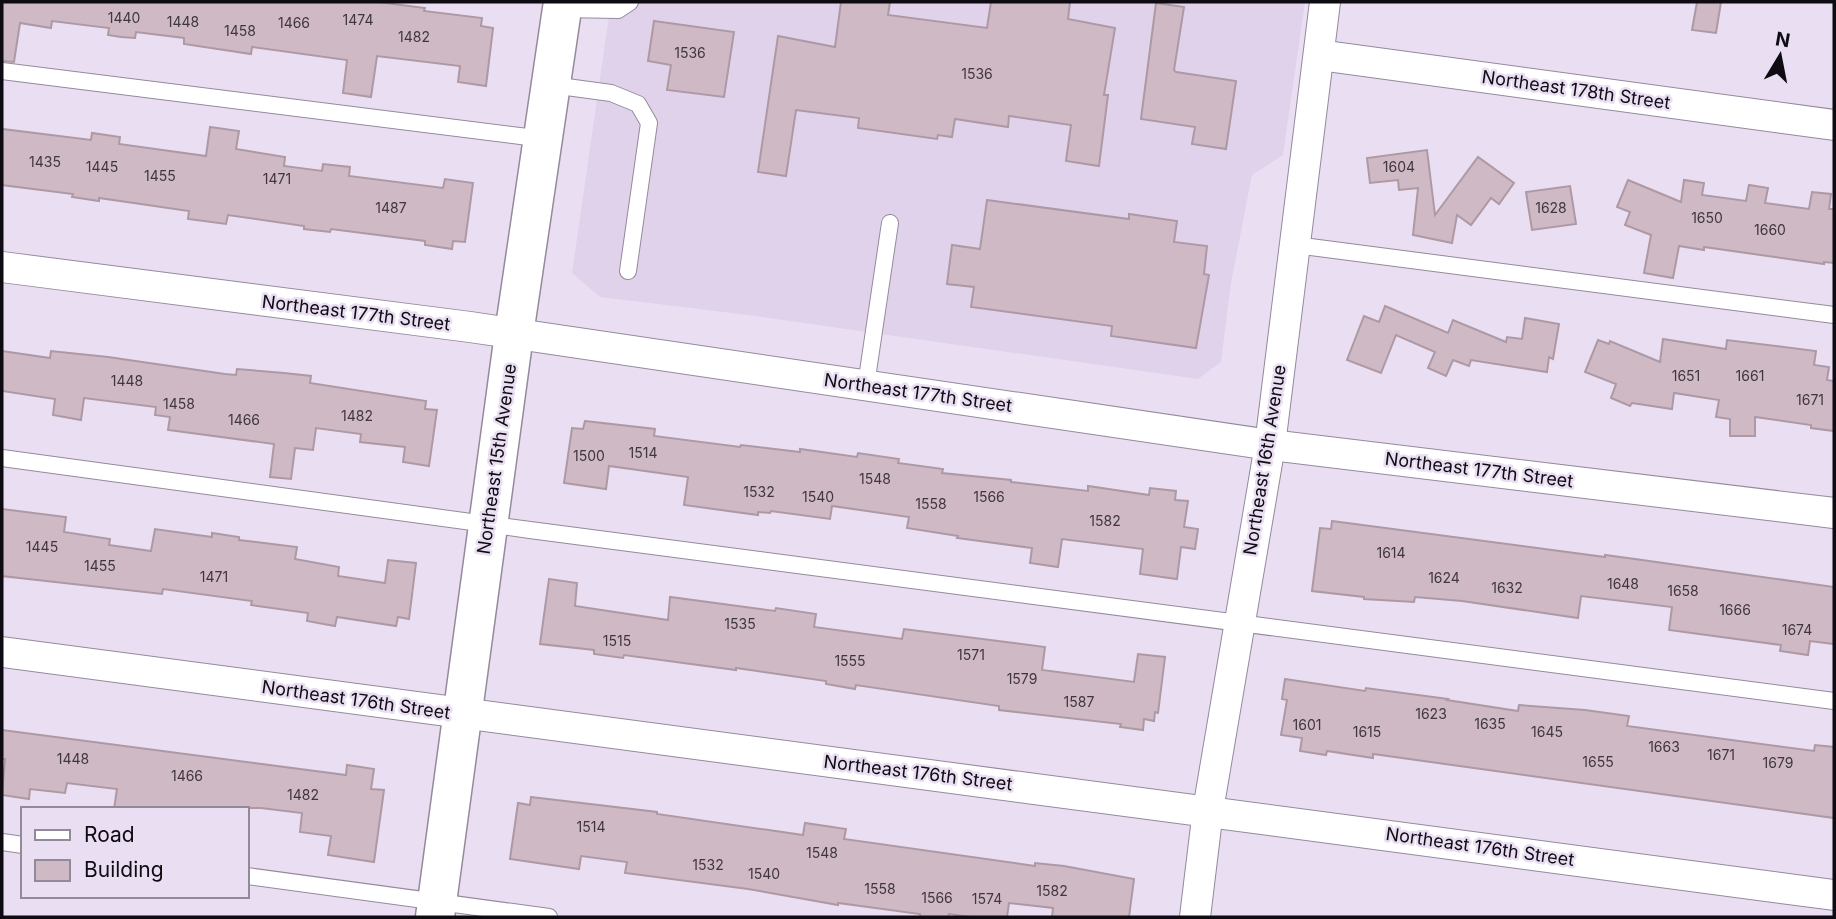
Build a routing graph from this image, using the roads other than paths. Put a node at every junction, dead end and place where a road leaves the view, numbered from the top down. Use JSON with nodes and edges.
{"nodes":[{"id":1,"x":630,"y":2,"type":"edge"},
{"id":2,"x":1325,"y":2,"type":"edge"},
{"id":3,"x":562,"y":5,"type":"edge"},
{"id":4,"x":1319,"y":55,"type":"junction"},
{"id":5,"x":2,"y":71,"type":"edge"},
{"id":6,"x":552,"y":85,"type":"junction"},
{"id":7,"x":1834,"y":125,"type":"edge"},
{"id":8,"x":544,"y":139,"type":"junction"},
{"id":9,"x":890,"y":223,"type":"dead end"},
{"id":10,"x":1295,"y":245,"type":"junction"},
{"id":11,"x":2,"y":267,"type":"edge"},
{"id":12,"x":628,"y":271,"type":"dead end"},
{"id":13,"x":1834,"y":315,"type":"edge"},
{"id":14,"x":514,"y":334,"type":"junction"},
{"id":15,"x":866,"y":385,"type":"junction"},
{"id":16,"x":1270,"y":445,"type":"junction"},
{"id":17,"x":2,"y":458,"type":"edge"},
{"id":18,"x":1834,"y":513,"type":"edge"},
{"id":19,"x":488,"y":524,"type":"junction"},
{"id":20,"x":1239,"y":624,"type":"junction"},
{"id":21,"x":2,"y":652,"type":"edge"},
{"id":22,"x":1834,"y":701,"type":"edge"},
{"id":23,"x":462,"y":714,"type":"junction"},
{"id":24,"x":1208,"y":810,"type":"junction"},
{"id":25,"x":2,"y":842,"type":"edge"},
{"id":26,"x":21,"y":845,"type":"edge"},
{"id":27,"x":248,"y":876,"type":"edge"},
{"id":28,"x":1834,"y":895,"type":"edge"},
{"id":29,"x":436,"y":910,"type":"edge"},
{"id":30,"x":549,"y":917,"type":"edge"},
{"id":31,"x":1195,"y":917,"type":"edge"}],
"edges":[{"from":1,"to":3,"type":"lane"},
{"from":2,"to":4,"type":"street","name":"Northeast 16th Avenue"},
{"from":3,"to":6,"type":"street","name":"Northeast 15th Avenue"},
{"from":4,"to":7,"type":"street","name":"Northeast 178th Street"},
{"from":4,"to":10,"type":"street","name":"Northeast 16th Avenue"},
{"from":5,"to":8,"type":"lane"},
{"from":6,"to":8,"type":"street","name":"Northeast 15th Avenue"},
{"from":6,"to":12,"type":"lane"},
{"from":8,"to":14,"type":"street","name":"Northeast 15th Avenue"},
{"from":9,"to":15,"type":"lane"},
{"from":10,"to":13,"type":"lane"},
{"from":10,"to":16,"type":"street","name":"Northeast 16th Avenue"},
{"from":11,"to":14,"type":"street","name":"Northeast 177th Street"},
{"from":14,"to":15,"type":"street","name":"Northeast 177th Street"},
{"from":14,"to":19,"type":"street","name":"Northeast 15th Avenue"},
{"from":15,"to":16,"type":"street","name":"Northeast 177th Street"},
{"from":16,"to":18,"type":"street","name":"Northeast 177th Street"},
{"from":16,"to":20,"type":"street","name":"Northeast 16th Avenue"},
{"from":17,"to":19,"type":"lane"},
{"from":19,"to":20,"type":"lane"},
{"from":19,"to":23,"type":"street","name":"Northeast 15th Avenue"},
{"from":20,"to":22,"type":"lane"},
{"from":20,"to":24,"type":"street","name":"Northeast 16th Avenue"},
{"from":21,"to":23,"type":"street","name":"Northeast 176th Street"},
{"from":23,"to":24,"type":"street","name":"Northeast 176th Street"},
{"from":23,"to":29,"type":"street","name":"Northeast 15th Avenue"},
{"from":24,"to":28,"type":"street","name":"Northeast 176th Street"},
{"from":24,"to":31,"type":"street","name":"Northeast 16th Avenue"},
{"from":25,"to":26,"type":"lane"},
{"from":27,"to":29,"type":"lane"},
{"from":29,"to":30,"type":"lane"}]}
